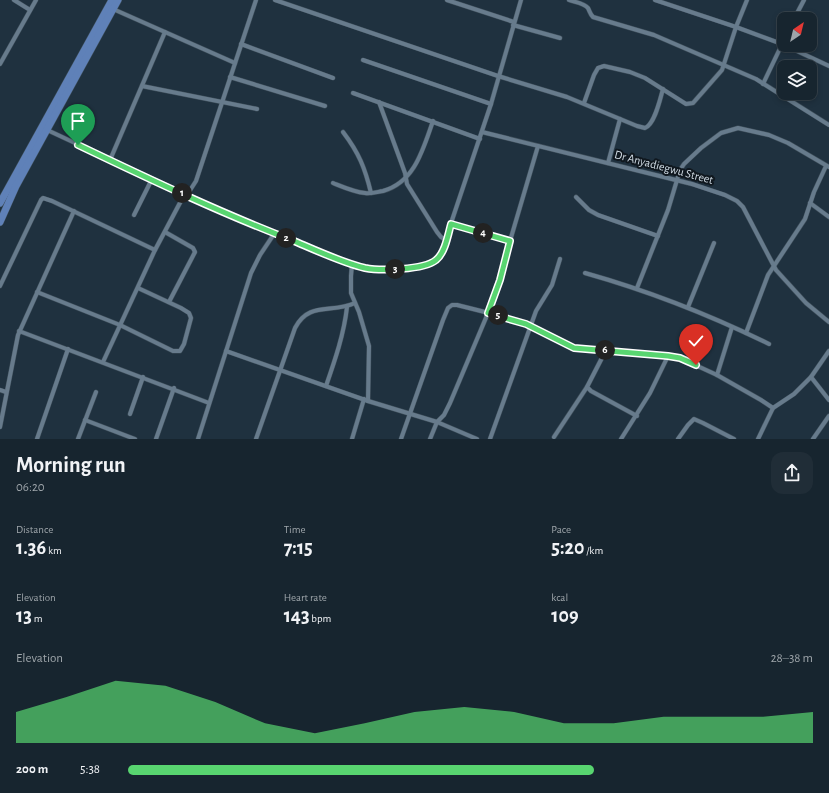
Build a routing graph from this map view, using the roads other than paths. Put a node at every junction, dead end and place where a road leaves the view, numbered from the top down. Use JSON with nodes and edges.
{"nodes":[{"id":1,"x":14,"y":0,"type":"edge"},
{"id":2,"x":36,"y":0,"type":"edge"},
{"id":3,"x":112,"y":0,"type":"edge"},
{"id":4,"x":118,"y":0,"type":"edge"},
{"id":5,"x":256,"y":0,"type":"edge"},
{"id":6,"x":275,"y":0,"type":"edge"},
{"id":7,"x":448,"y":0,"type":"edge"},
{"id":8,"x":521,"y":0,"type":"edge"},
{"id":9,"x":568,"y":0,"type":"edge"},
{"id":10,"x":655,"y":0,"type":"edge"},
{"id":11,"x":748,"y":0,"type":"edge"},
{"id":12,"x":804,"y":0,"type":"edge"},
{"id":13,"x":113,"y":9,"type":"junction"},
{"id":14,"x":30,"y":10,"type":"junction"},
{"id":15,"x":798,"y":12,"type":"edge"},
{"id":16,"x":514,"y":23,"type":"junction"},
{"id":17,"x":736,"y":27,"type":"junction"},
{"id":18,"x":165,"y":32,"type":"junction"},
{"id":19,"x":560,"y":38,"type":"dead end"},
{"id":20,"x":777,"y":40,"type":"edge"},
{"id":21,"x":241,"y":44,"type":"junction"},
{"id":22,"x":0,"y":51,"type":"edge"},
{"id":23,"x":778,"y":52,"type":"edge"},
{"id":24,"x":802,"y":52,"type":"edge"},
{"id":25,"x":5,"y":54,"type":"junction"},
{"id":26,"x":363,"y":60,"type":"dead end"},
{"id":27,"x":235,"y":63,"type":"junction"},
{"id":28,"x":0,"y":64,"type":"edge"},
{"id":29,"x":724,"y":65,"type":"junction"},
{"id":30,"x":829,"y":66,"type":"edge"},
{"id":31,"x":498,"y":76,"type":"junction"},
{"id":32,"x":230,"y":77,"type":"junction"},
{"id":33,"x":333,"y":78,"type":"dead end"},
{"id":34,"x":763,"y":84,"type":"junction"},
{"id":35,"x":142,"y":86,"type":"junction"},
{"id":36,"x":663,"y":89,"type":"junction"},
{"id":37,"x":354,"y":93,"type":"dead end"},
{"id":38,"x":222,"y":102,"type":"junction"},
{"id":39,"x":379,"y":102,"type":"junction"},
{"id":40,"x":584,"y":103,"type":"junction"},
{"id":41,"x":491,"y":104,"type":"junction"},
{"id":42,"x":325,"y":106,"type":"dead end"},
{"id":43,"x":257,"y":109,"type":"dead end"},
{"id":44,"x":620,"y":119,"type":"junction"},
{"id":45,"x":433,"y":121,"type":"junction"},
{"id":46,"x":829,"y":125,"type":"edge"},
{"id":47,"x":44,"y":129,"type":"junction"},
{"id":48,"x":343,"y":132,"type":"dead end"},
{"id":49,"x":482,"y":132,"type":"junction"},
{"id":50,"x":480,"y":139,"type":"junction"},
{"id":51,"x":538,"y":146,"type":"junction"},
{"id":52,"x":110,"y":160,"type":"junction"},
{"id":53,"x":608,"y":163,"type":"junction"},
{"id":54,"x":827,"y":166,"type":"edge"},
{"id":55,"x":406,"y":178,"type":"junction"},
{"id":56,"x":152,"y":179,"type":"junction"},
{"id":57,"x":677,"y":180,"type":"junction"},
{"id":58,"x":333,"y":183,"type":"dead end"},
{"id":59,"x":371,"y":193,"type":"junction"},
{"id":60,"x":187,"y":195,"type":"junction"},
{"id":61,"x":576,"y":197,"type":"dead end"},
{"id":62,"x":0,"y":203,"type":"edge"},
{"id":63,"x":810,"y":203,"type":"junction"},
{"id":64,"x":74,"y":211,"type":"junction"},
{"id":65,"x":134,"y":215,"type":"dead end"},
{"id":66,"x":829,"y":217,"type":"edge"},
{"id":67,"x":0,"y":222,"type":"edge"},
{"id":68,"x":451,"y":224,"type":"junction"},
{"id":69,"x":165,"y":232,"type":"junction"},
{"id":70,"x":274,"y":234,"type":"junction"},
{"id":71,"x":658,"y":236,"type":"junction"},
{"id":72,"x":446,"y":240,"type":"junction"},
{"id":73,"x":510,"y":241,"type":"junction"},
{"id":74,"x":714,"y":243,"type":"dead end"},
{"id":75,"x":155,"y":250,"type":"junction"},
{"id":76,"x":560,"y":258,"type":"dead end"},
{"id":77,"x":352,"y":264,"type":"junction"},
{"id":78,"x":774,"y":266,"type":"junction"},
{"id":79,"x":585,"y":273,"type":"dead end"},
{"id":80,"x":0,"y":286,"type":"edge"},
{"id":81,"x":138,"y":288,"type":"junction"},
{"id":82,"x":637,"y":288,"type":"junction"},
{"id":83,"x":36,"y":292,"type":"junction"},
{"id":84,"x":169,"y":302,"type":"junction"},
{"id":85,"x":355,"y":303,"type":"junction"},
{"id":86,"x":347,"y":307,"type":"junction"},
{"id":87,"x":688,"y":308,"type":"junction"},
{"id":88,"x":488,"y":313,"type":"junction"},
{"id":89,"x":829,"y":322,"type":"edge"},
{"id":90,"x":120,"y":326,"type":"junction"},
{"id":91,"x":531,"y":327,"type":"junction"},
{"id":92,"x":732,"y":327,"type":"junction"},
{"id":93,"x":19,"y":331,"type":"junction"},
{"id":94,"x":746,"y":333,"type":"junction"},
{"id":95,"x":769,"y":344,"type":"dead end"},
{"id":96,"x":68,"y":349,"type":"junction"},
{"id":97,"x":606,"y":350,"type":"junction"},
{"id":98,"x":829,"y":350,"type":"edge"},
{"id":99,"x":226,"y":351,"type":"junction"},
{"id":100,"x":668,"y":356,"type":"junction"},
{"id":101,"x":103,"y":362,"type":"junction"},
{"id":102,"x":280,"y":370,"type":"junction"},
{"id":103,"x":717,"y":375,"type":"junction"},
{"id":104,"x":143,"y":377,"type":"junction"},
{"id":105,"x":811,"y":377,"type":"junction"},
{"id":106,"x":326,"y":386,"type":"junction"},
{"id":107,"x":587,"y":387,"type":"junction"},
{"id":108,"x":174,"y":388,"type":"junction"},
{"id":109,"x":0,"y":390,"type":"edge"},
{"id":110,"x":6,"y":392,"type":"junction"},
{"id":111,"x":96,"y":392,"type":"dead end"},
{"id":112,"x":366,"y":400,"type":"junction"},
{"id":113,"x":829,"y":400,"type":"edge"},
{"id":114,"x":210,"y":402,"type":"junction"},
{"id":115,"x":773,"y":408,"type":"junction"},
{"id":116,"x":130,"y":414,"type":"dead end"},
{"id":117,"x":409,"y":414,"type":"junction"},
{"id":118,"x":637,"y":416,"type":"junction"},
{"id":119,"x":829,"y":416,"type":"edge"},
{"id":120,"x":85,"y":420,"type":"junction"},
{"id":121,"x":437,"y":422,"type":"junction"},
{"id":122,"x":0,"y":427,"type":"edge"},
{"id":123,"x":123,"y":437,"type":"edge"},
{"id":124,"x":554,"y":437,"type":"dead end"},
{"id":125,"x":37,"y":439,"type":"edge"},
{"id":126,"x":78,"y":439,"type":"edge"},
{"id":127,"x":135,"y":439,"type":"edge"},
{"id":128,"x":156,"y":439,"type":"edge"},
{"id":129,"x":198,"y":439,"type":"edge"},
{"id":130,"x":256,"y":439,"type":"edge"},
{"id":131,"x":352,"y":439,"type":"edge"},
{"id":132,"x":400,"y":439,"type":"edge"},
{"id":133,"x":430,"y":439,"type":"edge"},
{"id":134,"x":478,"y":439,"type":"edge"},
{"id":135,"x":490,"y":439,"type":"edge"},
{"id":136,"x":621,"y":439,"type":"edge"},
{"id":137,"x":678,"y":439,"type":"edge"},
{"id":138,"x":734,"y":439,"type":"edge"},
{"id":139,"x":758,"y":439,"type":"edge"},
{"id":140,"x":813,"y":439,"type":"edge"}],
"edges":[{"from":1,"to":14,"type":"street"},
{"from":2,"to":14,"type":"street"},
{"from":3,"to":47,"type":"main road"},
{"from":4,"to":13,"type":"main road"},
{"from":5,"to":21,"type":"street"},
{"from":6,"to":31,"type":"street"},
{"from":7,"to":16,"type":"street"},
{"from":8,"to":16,"type":"street"},
{"from":9,"to":29,"type":"street"},
{"from":10,"to":17,"type":"street"},
{"from":11,"to":17,"type":"street"},
{"from":12,"to":15,"type":"street"},
{"from":13,"to":18,"type":"street"},
{"from":13,"to":47,"type":"main road"},
{"from":14,"to":25,"type":"street"},
{"from":16,"to":19,"type":"street"},
{"from":16,"to":31,"type":"street"},
{"from":17,"to":20,"type":"street"},
{"from":17,"to":29,"type":"street"},
{"from":18,"to":27,"type":"street"},
{"from":18,"to":35,"type":"street"},
{"from":21,"to":27,"type":"street"},
{"from":21,"to":33,"type":"street"},
{"from":22,"to":25,"type":"street"},
{"from":23,"to":34,"type":"street"},
{"from":24,"to":30,"type":"street"},
{"from":25,"to":28,"type":"street"},
{"from":26,"to":41,"type":"street"},
{"from":27,"to":32,"type":"street"},
{"from":29,"to":34,"type":"street"},
{"from":29,"to":36,"type":"street"},
{"from":31,"to":40,"type":"street"},
{"from":31,"to":41,"type":"street"},
{"from":32,"to":38,"type":"street"},
{"from":32,"to":42,"type":"street"},
{"from":34,"to":46,"type":"street"},
{"from":35,"to":38,"type":"street"},
{"from":35,"to":52,"type":"street"},
{"from":36,"to":40,"type":"street"},
{"from":36,"to":44,"type":"street"},
{"from":37,"to":39,"type":"street"},
{"from":38,"to":43,"type":"street"},
{"from":38,"to":60,"type":"street"},
{"from":39,"to":45,"type":"street"},
{"from":39,"to":55,"type":"street"},
{"from":40,"to":44,"type":"street"},
{"from":41,"to":49,"type":"street"},
{"from":44,"to":53,"type":"street"},
{"from":45,"to":50,"type":"street"},
{"from":45,"to":55,"type":"street"},
{"from":47,"to":52,"type":"street"},
{"from":47,"to":62,"type":"main road"},
{"from":47,"to":67,"type":"main road"},
{"from":48,"to":59,"type":"street"},
{"from":49,"to":50,"type":"street"},
{"from":49,"to":51,"type":"street","name":"Dr Anyadiegwu Street"},
{"from":50,"to":68,"type":"street"},
{"from":51,"to":53,"type":"street","name":"Dr Anyadiegwu Street"},
{"from":51,"to":73,"type":"street"},
{"from":52,"to":56,"type":"street"},
{"from":53,"to":57,"type":"street","name":"Dr Anyadiegwu Street"},
{"from":54,"to":57,"type":"street"},
{"from":54,"to":63,"type":"street"},
{"from":55,"to":59,"type":"street"},
{"from":55,"to":72,"type":"street"},
{"from":56,"to":60,"type":"street"},
{"from":56,"to":65,"type":"street"},
{"from":57,"to":71,"type":"street"},
{"from":57,"to":78,"type":"street","name":"Dr Anyadiegwu Street"},
{"from":58,"to":59,"type":"street"},
{"from":60,"to":69,"type":"street"},
{"from":60,"to":70,"type":"street"},
{"from":61,"to":71,"type":"street"},
{"from":63,"to":66,"type":"street"},
{"from":63,"to":78,"type":"street"},
{"from":64,"to":75,"type":"street"},
{"from":64,"to":80,"type":"street"},
{"from":64,"to":83,"type":"street"},
{"from":68,"to":72,"type":"street"},
{"from":68,"to":73,"type":"street"},
{"from":69,"to":75,"type":"street"},
{"from":69,"to":84,"type":"street"},
{"from":70,"to":77,"type":"street"},
{"from":70,"to":99,"type":"street"},
{"from":71,"to":82,"type":"street"},
{"from":72,"to":77,"type":"street"},
{"from":73,"to":88,"type":"street"},
{"from":74,"to":87,"type":"street"},
{"from":75,"to":81,"type":"street"},
{"from":76,"to":91,"type":"street"},
{"from":77,"to":85,"type":"street"},
{"from":78,"to":89,"type":"street","name":"Dr Anyadiegwu Street"},
{"from":78,"to":94,"type":"street"},
{"from":79,"to":82,"type":"street"},
{"from":81,"to":84,"type":"street"},
{"from":81,"to":90,"type":"street"},
{"from":82,"to":87,"type":"street"},
{"from":83,"to":90,"type":"street"},
{"from":83,"to":93,"type":"street"},
{"from":84,"to":90,"type":"street"},
{"from":85,"to":86,"type":"street"},
{"from":85,"to":112,"type":"street"},
{"from":86,"to":102,"type":"street"},
{"from":86,"to":106,"type":"street"},
{"from":87,"to":92,"type":"street"},
{"from":88,"to":91,"type":"street"},
{"from":88,"to":117,"type":"street"},
{"from":88,"to":121,"type":"street"},
{"from":90,"to":101,"type":"street"},
{"from":91,"to":97,"type":"street"},
{"from":91,"to":135,"type":"street"},
{"from":92,"to":94,"type":"street"},
{"from":92,"to":103,"type":"street"},
{"from":93,"to":96,"type":"street"},
{"from":93,"to":110,"type":"street"},
{"from":94,"to":95,"type":"street"},
{"from":96,"to":101,"type":"street"},
{"from":96,"to":125,"type":"street"},
{"from":97,"to":100,"type":"street"},
{"from":97,"to":107,"type":"street"},
{"from":98,"to":105,"type":"street"},
{"from":99,"to":102,"type":"street"},
{"from":99,"to":114,"type":"street"},
{"from":100,"to":103,"type":"street"},
{"from":100,"to":118,"type":"street"},
{"from":101,"to":104,"type":"street"},
{"from":102,"to":106,"type":"street"},
{"from":102,"to":130,"type":"street"},
{"from":103,"to":115,"type":"street"},
{"from":104,"to":108,"type":"street"},
{"from":104,"to":116,"type":"street"},
{"from":105,"to":113,"type":"street"},
{"from":105,"to":115,"type":"street"},
{"from":106,"to":112,"type":"street"},
{"from":107,"to":118,"type":"street"},
{"from":107,"to":124,"type":"street"},
{"from":108,"to":114,"type":"street"},
{"from":108,"to":128,"type":"street"},
{"from":109,"to":110,"type":"street"},
{"from":110,"to":122,"type":"street"},
{"from":111,"to":120,"type":"street"},
{"from":112,"to":117,"type":"street"},
{"from":112,"to":131,"type":"street"},
{"from":114,"to":129,"type":"street"},
{"from":115,"to":139,"type":"street"},
{"from":117,"to":121,"type":"street"},
{"from":117,"to":132,"type":"street"},
{"from":118,"to":136,"type":"street"},
{"from":119,"to":140,"type":"street"},
{"from":120,"to":123,"type":"street"},
{"from":120,"to":126,"type":"street"},
{"from":121,"to":133,"type":"street"},
{"from":121,"to":134,"type":"street"},
{"from":123,"to":127,"type":"street"},
{"from":137,"to":138,"type":"street"}]}
